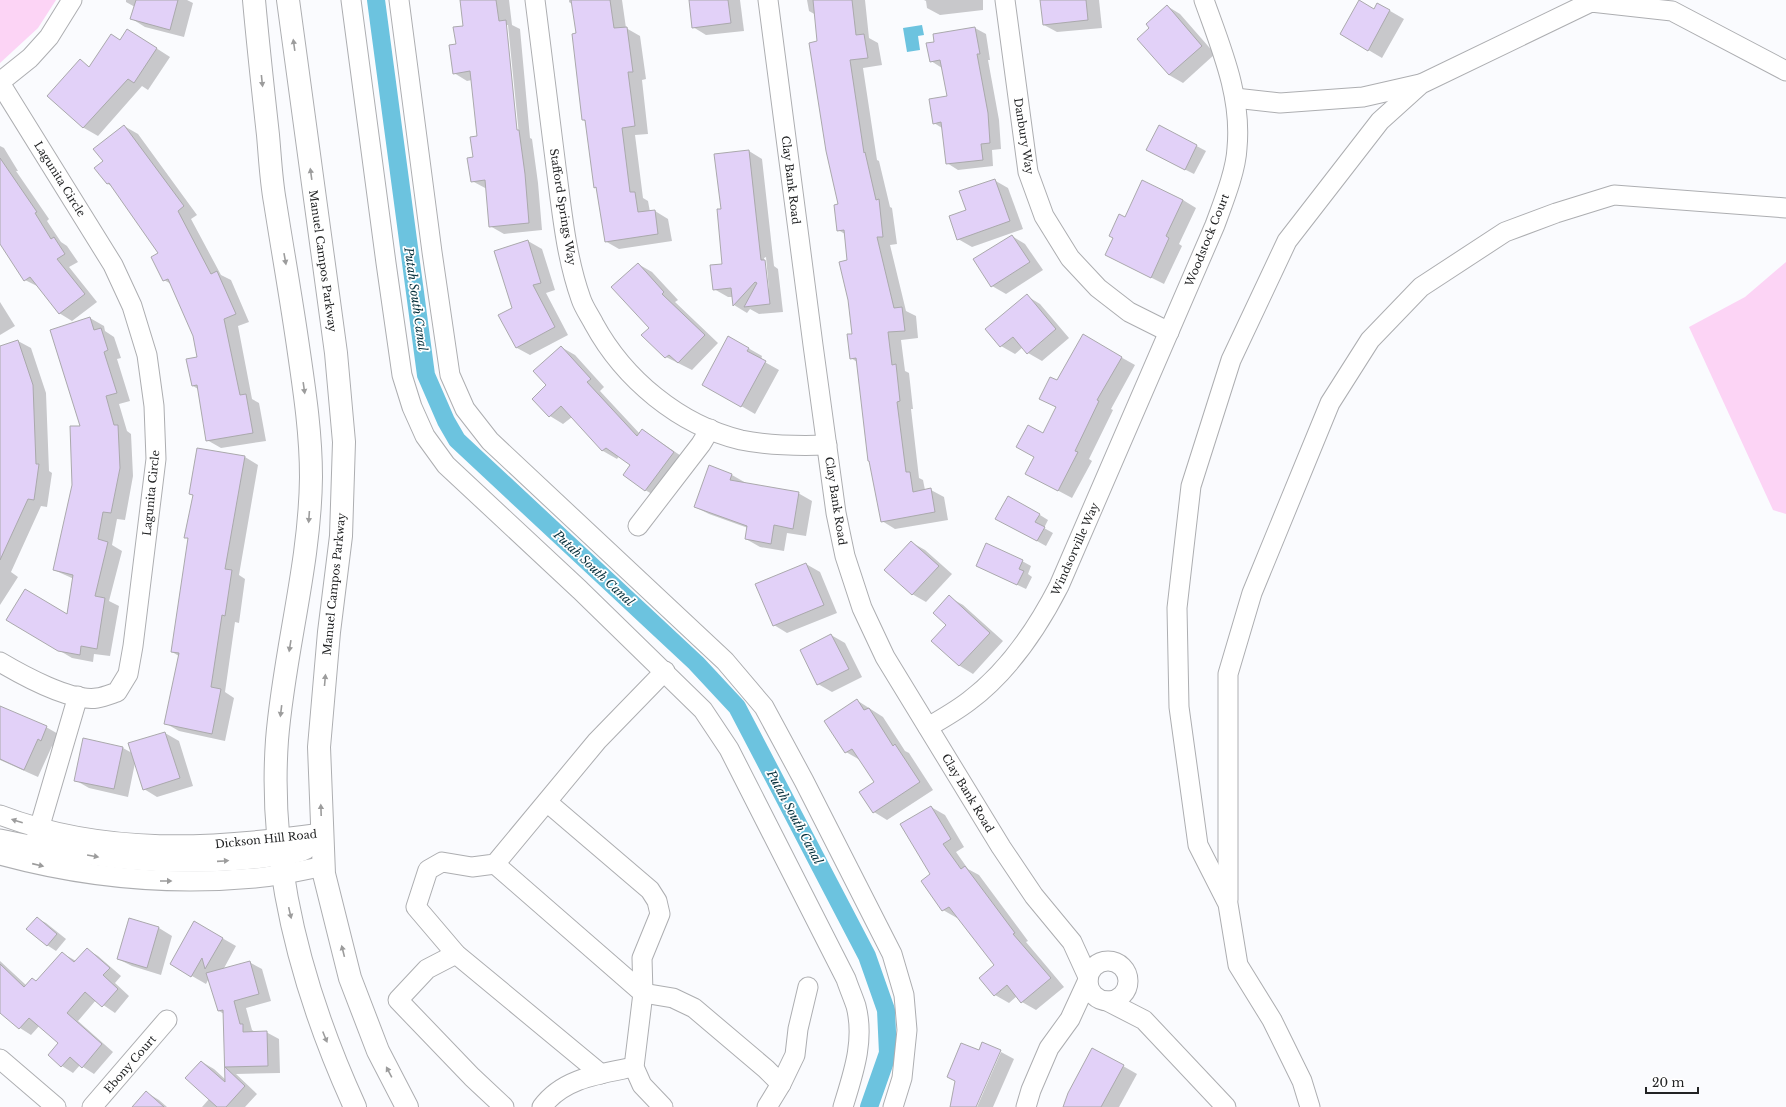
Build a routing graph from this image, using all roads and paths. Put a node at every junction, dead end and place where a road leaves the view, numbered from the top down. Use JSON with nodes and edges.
{"nodes":[{"id":1,"x":72,"y":0,"type":"edge"},
{"id":2,"x":254,"y":0,"type":"edge"},
{"id":3,"x":288,"y":0,"type":"edge"},
{"id":4,"x":351,"y":0,"type":"edge"},
{"id":5,"x":399,"y":0,"type":"edge"},
{"id":6,"x":534,"y":0,"type":"edge"},
{"id":7,"x":768,"y":0,"type":"edge"},
{"id":8,"x":1005,"y":0,"type":"edge"},
{"id":9,"x":1204,"y":0,"type":"edge"},
{"id":10,"x":1786,"y":71,"type":"edge"},
{"id":11,"x":0,"y":82,"type":"edge"},
{"id":12,"x":1421,"y":84,"type":"junction"},
{"id":13,"x":1236,"y":98,"type":"junction"},
{"id":14,"x":1786,"y":208,"type":"edge"},
{"id":15,"x":1168,"y":332,"type":"junction"},
{"id":16,"x":710,"y":429,"type":"junction"},
{"id":17,"x":827,"y":445,"type":"junction"},
{"id":18,"x":638,"y":526,"type":"dead end"},
{"id":19,"x":0,"y":662,"type":"edge"},
{"id":20,"x":665,"y":671,"type":"junction"},
{"id":21,"x":78,"y":696,"type":"junction"},
{"id":22,"x":928,"y":727,"type":"junction"},
{"id":23,"x":547,"y":802,"type":"junction"},
{"id":24,"x":0,"y":815,"type":"edge"},
{"id":25,"x":39,"y":827,"type":"junction"},
{"id":26,"x":322,"y":832,"type":"junction"},
{"id":27,"x":0,"y":839,"type":"edge"},
{"id":28,"x":33,"y":846,"type":"junction"},
{"id":29,"x":0,"y":854,"type":"edge"},
{"id":30,"x":280,"y":856,"type":"junction"},
{"id":31,"x":495,"y":864,"type":"junction"},
{"id":32,"x":324,"y":866,"type":"junction"},
{"id":33,"x":1228,"y":904,"type":"junction"},
{"id":34,"x":1072,"y":942,"type":"junction"},
{"id":35,"x":456,"y":954,"type":"junction"},
{"id":36,"x":1109,"y":960,"type":"junction"},
{"id":37,"x":1088,"y":978,"type":"junction"},
{"id":38,"x":1128,"y":979,"type":"junction"},
{"id":39,"x":808,"y":987,"type":"dead end"},
{"id":40,"x":643,"y":993,"type":"junction"},
{"id":41,"x":1106,"y":1001,"type":"junction"},
{"id":42,"x":1070,"y":1018,"type":"junction"},
{"id":43,"x":167,"y":1020,"type":"dead end"},
{"id":44,"x":1144,"y":1020,"type":"junction"},
{"id":45,"x":0,"y":1059,"type":"edge"},
{"id":46,"x":634,"y":1067,"type":"junction"},
{"id":47,"x":601,"y":1074,"type":"junction"},
{"id":48,"x":781,"y":1084,"type":"junction"},
{"id":49,"x":56,"y":1107,"type":"edge"},
{"id":50,"x":92,"y":1107,"type":"edge"},
{"id":51,"x":355,"y":1107,"type":"edge"},
{"id":52,"x":407,"y":1107,"type":"edge"},
{"id":53,"x":504,"y":1107,"type":"edge"},
{"id":54,"x":542,"y":1107,"type":"edge"},
{"id":55,"x":663,"y":1107,"type":"edge"},
{"id":56,"x":767,"y":1107,"type":"edge"},
{"id":57,"x":843,"y":1107,"type":"edge"},
{"id":58,"x":893,"y":1107,"type":"edge"},
{"id":59,"x":1026,"y":1107,"type":"edge"},
{"id":60,"x":1226,"y":1107,"type":"edge"},
{"id":61,"x":1310,"y":1107,"type":"edge"}],
"edges":[{"from":1,"to":11,"type":"street"},
{"from":2,"to":30,"type":"main road","one_way":true},
{"from":26,"to":3,"type":"main road","name":"Manuel Campos Parkway","one_way":true},
{"from":4,"to":20,"type":"street"},
{"from":5,"to":58,"type":"street"},
{"from":6,"to":16,"type":"street","name":"Stafford Springs Way"},
{"from":7,"to":17,"type":"street","name":"Clay Bank Road"},
{"from":8,"to":15,"type":"street","name":"Danbury Way"},
{"from":9,"to":13,"type":"street","name":"Woodstock Court"},
{"from":10,"to":12,"type":"street"},
{"from":11,"to":21,"type":"street","name":"Lagunita Circle"},
{"from":12,"to":13,"type":"street"},
{"from":12,"to":33,"type":"street"},
{"from":13,"to":15,"type":"street","name":"Woodstock Court"},
{"from":14,"to":33,"type":"street"},
{"from":15,"to":22,"type":"street","name":"Windsorville Way"},
{"from":16,"to":17,"type":"street","name":"Stafford Springs Way"},
{"from":16,"to":18,"type":"street"},
{"from":17,"to":22,"type":"street","name":"Clay Bank Road"},
{"from":19,"to":21,"type":"street","name":"Lagunita Circle"},
{"from":20,"to":23,"type":"street"},
{"from":20,"to":57,"type":"street"},
{"from":21,"to":25,"type":"street"},
{"from":22,"to":34,"type":"street","name":"Clay Bank Road"},
{"from":23,"to":31,"type":"street"},
{"from":23,"to":40,"type":"street"},
{"from":25,"to":24,"type":"street","name":"Dickson Hill Road","one_way":true},
{"from":25,"to":28,"type":"street"},
{"from":25,"to":30,"type":"street","name":"Dickson Hill Road"},
{"from":26,"to":30,"type":"street","name":"Dickson Hill Road"},
{"from":26,"to":32,"type":"main road","name":"Manuel Campos Parkway"},
{"from":27,"to":28,"type":"street","name":"Dickson Hill Road"},
{"from":28,"to":30,"type":"street","name":"Dickson Hill Road","one_way":true},
{"from":29,"to":30,"type":"street","name":"Dickson Hill Road","one_way":true},
{"from":30,"to":32,"type":"street","name":"Dickson Hill Road"},
{"from":30,"to":51,"type":"main road","one_way":true},
{"from":31,"to":35,"type":"street"},
{"from":31,"to":40,"type":"street"},
{"from":52,"to":32,"type":"main road","name":"Manuel Campos Parkway","one_way":true},
{"from":33,"to":61,"type":"street"},
{"from":34,"to":36,"type":"street","name":"Clay Bank Road"},
{"from":34,"to":37,"type":"street","name":"Clay Bank Road"},
{"from":35,"to":47,"type":"street"},
{"from":35,"to":53,"type":"street"},
{"from":36,"to":37,"type":"street"},
{"from":36,"to":38,"type":"street","name":"Clay Bank Road"},
{"from":37,"to":41,"type":"street","name":"Clay Bank Road"},
{"from":37,"to":42,"type":"street"},
{"from":38,"to":41,"type":"street"},
{"from":38,"to":44,"type":"street","name":"Clay Bank Road"},
{"from":39,"to":48,"type":"street"},
{"from":40,"to":46,"type":"street"},
{"from":40,"to":48,"type":"street"},
{"from":41,"to":42,"type":"street"},
{"from":41,"to":44,"type":"street","name":"Clay Bank Road"},
{"from":42,"to":59,"type":"street"},
{"from":43,"to":50,"type":"street","name":"Ebony Court"},
{"from":44,"to":60,"type":"street","name":"Clay Bank Road"},
{"from":45,"to":49,"type":"street"},
{"from":46,"to":47,"type":"street"},
{"from":46,"to":55,"type":"street"},
{"from":47,"to":54,"type":"street"},
{"from":48,"to":56,"type":"street"}]}
